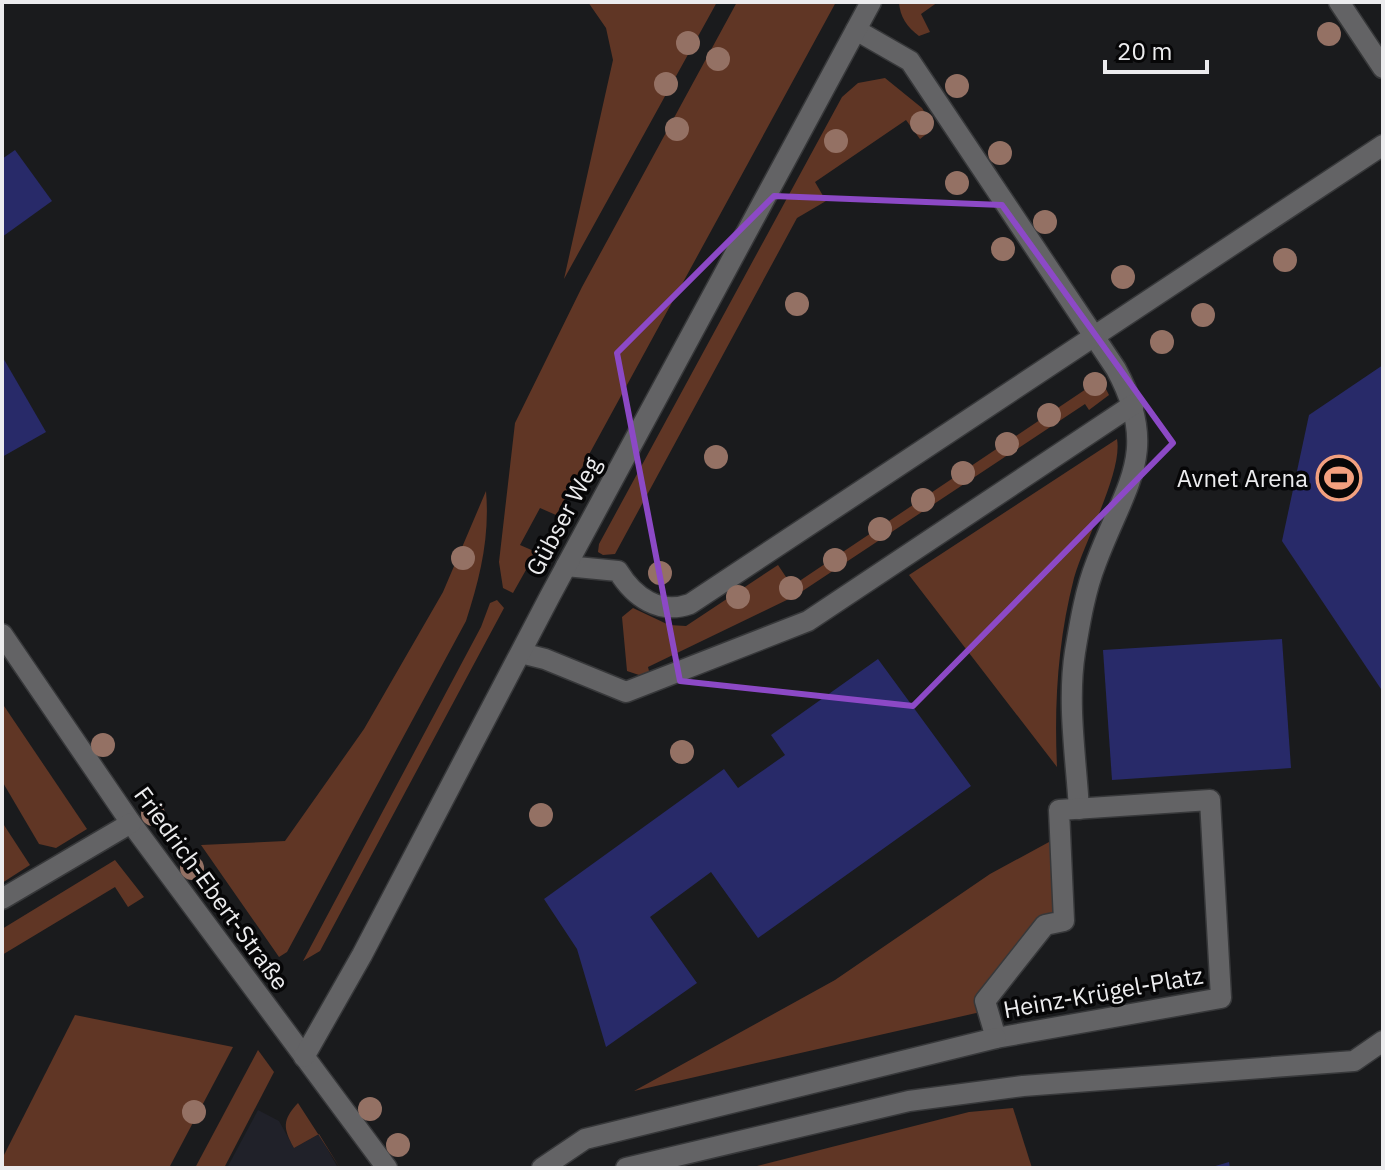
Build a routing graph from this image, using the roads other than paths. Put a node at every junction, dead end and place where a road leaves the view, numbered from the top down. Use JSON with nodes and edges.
{"nodes":[{"id":1,"x":871,"y":2,"type":"edge"},
{"id":2,"x":1339,"y":2,"type":"edge"},
{"id":3,"x":856,"y":30,"type":"junction"},
{"id":4,"x":1383,"y":68,"type":"edge"},
{"id":5,"x":1383,"y":145,"type":"edge"},
{"id":6,"x":1095,"y":337,"type":"junction"},
{"id":7,"x":1134,"y":404,"type":"junction"},
{"id":8,"x":566,"y":566,"type":"junction"},
{"id":9,"x":2,"y":634,"type":"edge"},
{"id":10,"x":521,"y":653,"type":"junction"},
{"id":11,"x":1079,"y":809,"type":"junction"},
{"id":12,"x":131,"y":823,"type":"junction"},
{"id":13,"x":2,"y":899,"type":"edge"},
{"id":14,"x":996,"y":1038,"type":"junction"},
{"id":15,"x":1383,"y":1041,"type":"edge"},
{"id":16,"x":304,"y":1057,"type":"junction"},
{"id":17,"x":387,"y":1168,"type":"edge"},
{"id":18,"x":542,"y":1168,"type":"edge"},
{"id":19,"x":626,"y":1168,"type":"edge"}],
"edges":[{"from":1,"to":3,"type":"street","name":"Gübser Weg"},
{"from":2,"to":4,"type":"street"},
{"from":3,"to":6,"type":"street"},
{"from":3,"to":8,"type":"street","name":"Gübser Weg"},
{"from":5,"to":6,"type":"street"},
{"from":6,"to":7,"type":"street"},
{"from":6,"to":8,"type":"street"},
{"from":7,"to":10,"type":"street"},
{"from":7,"to":11,"type":"street"},
{"from":8,"to":10,"type":"street","name":"Gübser Weg"},
{"from":9,"to":12,"type":"street","name":"Friedrich-Ebert-Straße"},
{"from":10,"to":16,"type":"street","name":"Gübser Weg"},
{"from":11,"to":14,"type":"street","name":"Heinz-Krügel-Platz"},
{"from":11,"to":14,"type":"street","name":"Heinz-Krügel-Platz"},
{"from":12,"to":13,"type":"street"},
{"from":12,"to":16,"type":"street","name":"Friedrich-Ebert-Straße"},
{"from":14,"to":18,"type":"street"},
{"from":15,"to":19,"type":"street"},
{"from":16,"to":17,"type":"street","name":"Friedrich-Ebert-Straße"}]}
